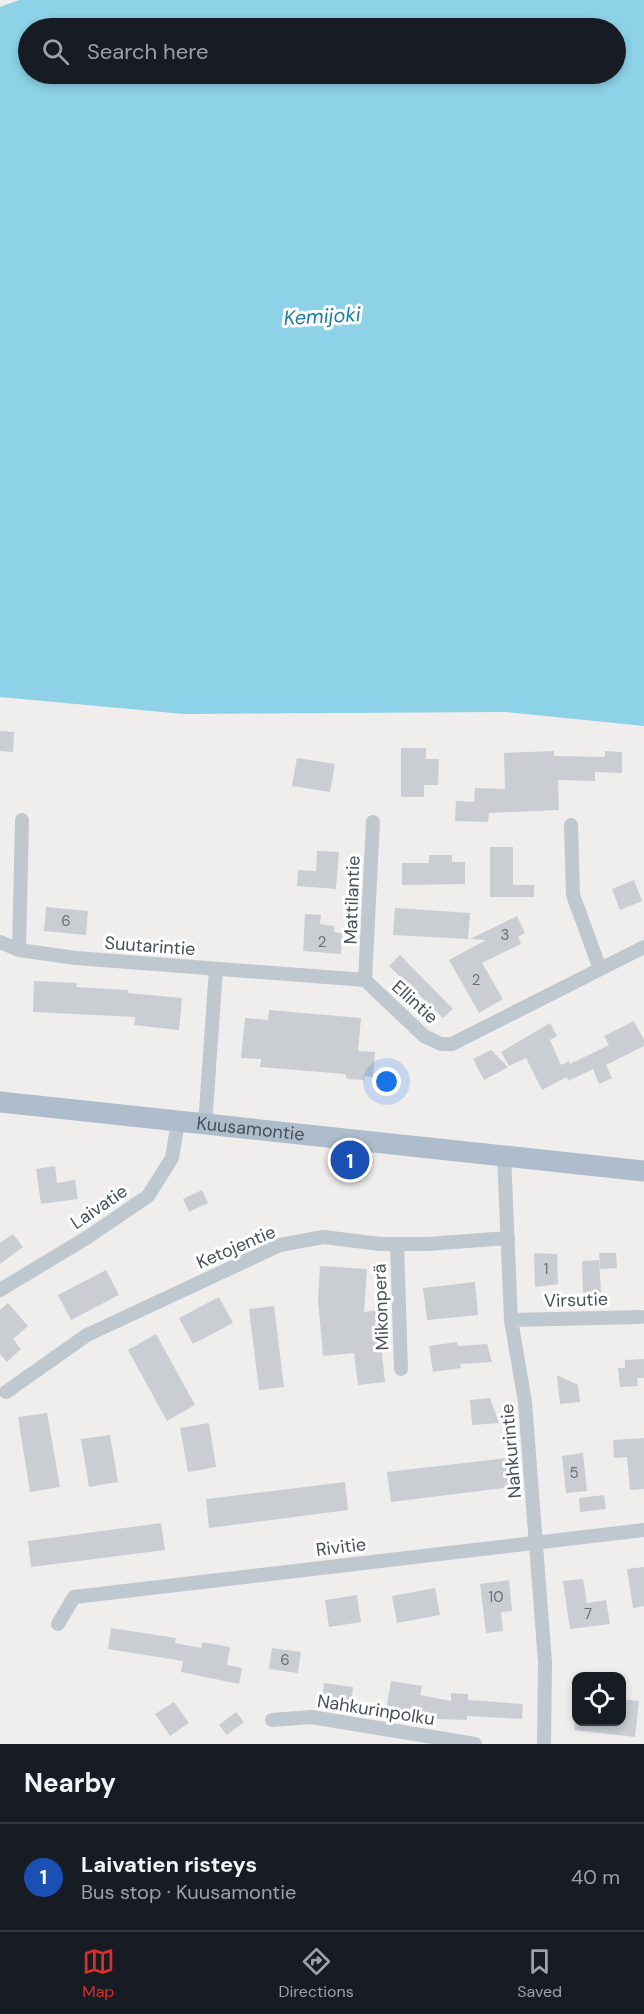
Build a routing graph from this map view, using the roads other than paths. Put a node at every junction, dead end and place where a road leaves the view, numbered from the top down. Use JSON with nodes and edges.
{"nodes":[{"id":1,"x":22,"y":820,"type":"dead end"},
{"id":2,"x":373,"y":822,"type":"dead end"},
{"id":3,"x":571,"y":825,"type":"dead end"},
{"id":4,"x":0,"y":942,"type":"edge"},
{"id":5,"x":644,"y":947,"type":"edge"},
{"id":6,"x":19,"y":950,"type":"junction"},
{"id":7,"x":216,"y":969,"type":"junction"},
{"id":8,"x":600,"y":969,"type":"junction"},
{"id":9,"x":365,"y":980,"type":"junction"},
{"id":10,"x":0,"y":1102,"type":"edge"},
{"id":11,"x":178,"y":1122,"type":"junction"},
{"id":12,"x":205,"y":1125,"type":"junction"},
{"id":13,"x":504,"y":1155,"type":"junction"},
{"id":14,"x":644,"y":1171,"type":"edge"},
{"id":15,"x":508,"y":1238,"type":"junction"},
{"id":16,"x":397,"y":1244,"type":"junction"},
{"id":17,"x":0,"y":1290,"type":"edge"},
{"id":18,"x":641,"y":1317,"type":"dead end"},
{"id":19,"x":511,"y":1320,"type":"junction"},
{"id":20,"x":401,"y":1369,"type":"dead end"},
{"id":21,"x":6,"y":1392,"type":"dead end"},
{"id":22,"x":644,"y":1530,"type":"edge"},
{"id":23,"x":537,"y":1542,"type":"junction"},
{"id":24,"x":58,"y":1624,"type":"dead end"},
{"id":25,"x":272,"y":1720,"type":"dead end"},
{"id":26,"x":475,"y":1744,"type":"edge"},
{"id":27,"x":544,"y":1744,"type":"edge"}],
"edges":[{"from":1,"to":6,"type":"street"},
{"from":2,"to":9,"type":"street","name":"Mattilantie"},
{"from":3,"to":8,"type":"street"},
{"from":4,"to":6,"type":"street","name":"Suutarintie"},
{"from":5,"to":8,"type":"street","name":"Ellintie"},
{"from":6,"to":7,"type":"street","name":"Suutarintie"},
{"from":7,"to":9,"type":"street","name":"Ellintie"},
{"from":7,"to":12,"type":"street","name":"Suutarintie"},
{"from":8,"to":9,"type":"street","name":"Ellintie"},
{"from":10,"to":11,"type":"main road","name":"Kuusamontie"},
{"from":11,"to":12,"type":"main road","name":"Kuusamontie"},
{"from":11,"to":17,"type":"street","name":"Laivatie"},
{"from":12,"to":13,"type":"main road","name":"Kuusamontie"},
{"from":13,"to":14,"type":"main road","name":"Kuusamontie"},
{"from":13,"to":15,"type":"street","name":"Nahkurintie"},
{"from":15,"to":16,"type":"street","name":"Ketojentie"},
{"from":15,"to":19,"type":"street","name":"Nahkurintie"},
{"from":16,"to":20,"type":"street","name":"Mikonperä"},
{"from":16,"to":21,"type":"street","name":"Ketojentie"},
{"from":18,"to":19,"type":"street","name":"Virsutie"},
{"from":19,"to":23,"type":"street","name":"Nahkurintie"},
{"from":22,"to":23,"type":"street","name":"Rivitie"},
{"from":23,"to":24,"type":"street","name":"Rivitie"},
{"from":23,"to":27,"type":"street","name":"Nahkurintie"},
{"from":25,"to":26,"type":"street","name":"Nahkurinpolku"}]}
